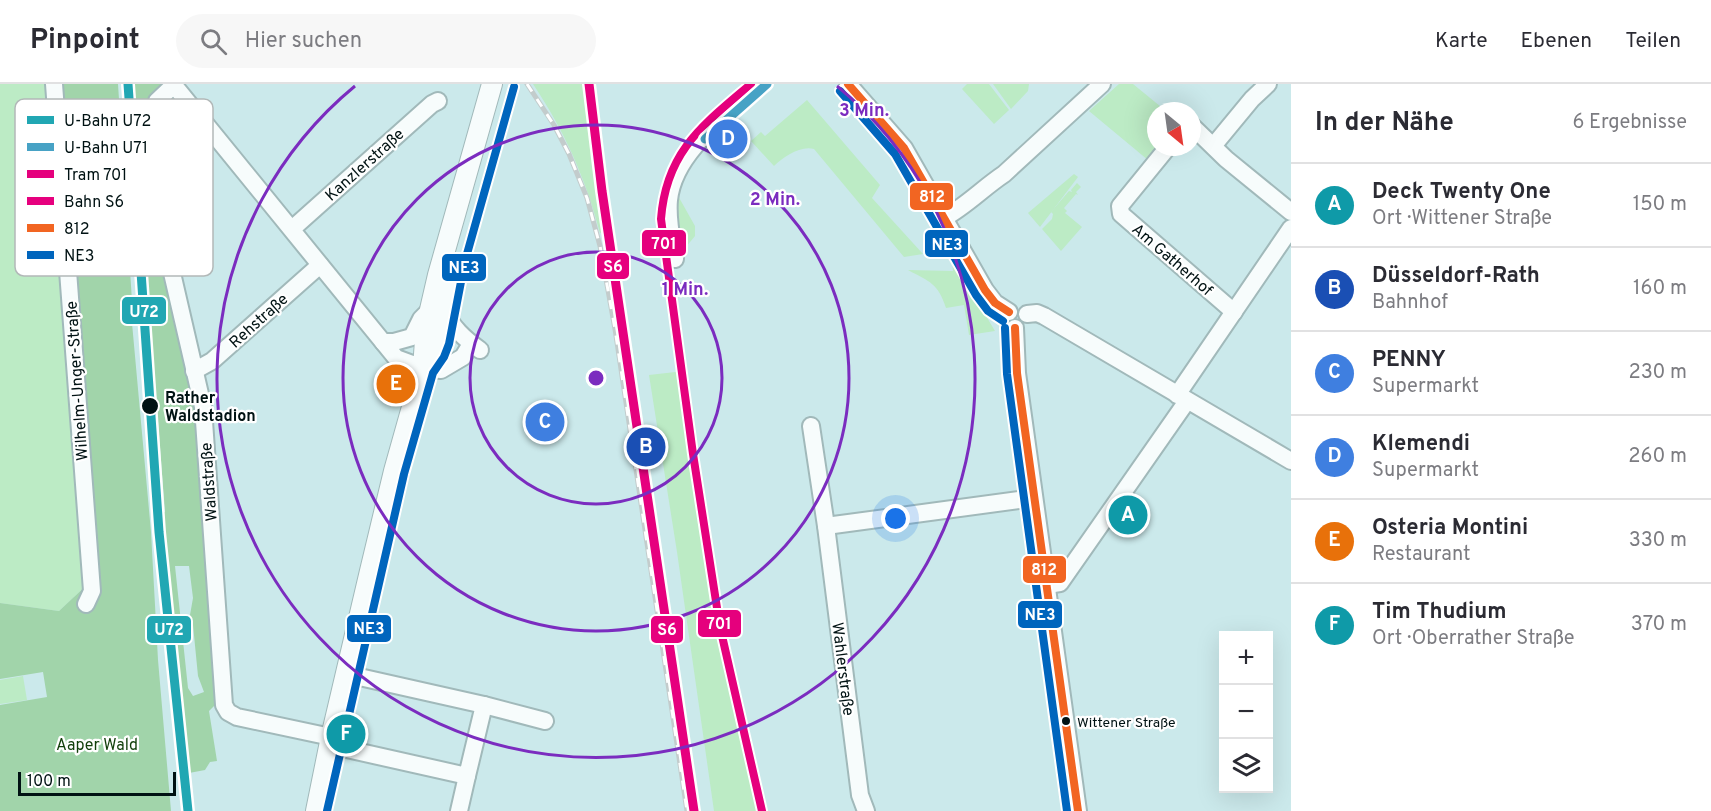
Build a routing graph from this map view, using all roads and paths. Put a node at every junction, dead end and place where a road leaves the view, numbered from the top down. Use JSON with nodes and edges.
{"nodes":[{"id":1,"x":54,"y":84,"type":"edge"},
{"id":2,"x":492,"y":84,"type":"edge"},
{"id":3,"x":504,"y":84,"type":"edge"},
{"id":4,"x":762,"y":84,"type":"edge"},
{"id":5,"x":848,"y":84,"type":"edge"},
{"id":6,"x":1102,"y":84,"type":"edge"},
{"id":7,"x":1268,"y":84,"type":"edge"},
{"id":8,"x":173,"y":85,"type":"edge"},
{"id":9,"x":55,"y":99,"type":"edge"},
{"id":10,"x":159,"y":99,"type":"edge"},
{"id":11,"x":185,"y":99,"type":"edge"},
{"id":12,"x":438,"y":101,"type":"dead end"},
{"id":13,"x":213,"y":133,"type":"edge"},
{"id":14,"x":1201,"y":134,"type":"edge"},
{"id":15,"x":1214,"y":146,"type":"junction"},
{"id":16,"x":1161,"y":156,"type":"edge"},
{"id":17,"x":1291,"y":212,"type":"edge"},
{"id":18,"x":460,"y":217,"type":"junction"},
{"id":19,"x":944,"y":218,"type":"junction"},
{"id":20,"x":1291,"y":228,"type":"edge"},
{"id":21,"x":292,"y":229,"type":"junction"},
{"id":22,"x":675,"y":260,"type":"dead end"},
{"id":23,"x":320,"y":265,"type":"junction"},
{"id":24,"x":68,"y":276,"type":"edge"},
{"id":25,"x":172,"y":276,"type":"edge"},
{"id":26,"x":437,"y":310,"type":"junction"},
{"id":27,"x":1234,"y":312,"type":"junction"},
{"id":28,"x":1012,"y":320,"type":"junction"},
{"id":29,"x":383,"y":342,"type":"junction"},
{"id":30,"x":423,"y":368,"type":"junction"},
{"id":31,"x":194,"y":371,"type":"junction"},
{"id":32,"x":1182,"y":398,"type":"junction"},
{"id":33,"x":811,"y":426,"type":"dead end"},
{"id":34,"x":1291,"y":461,"type":"edge"},
{"id":35,"x":1034,"y":498,"type":"junction"},
{"id":36,"x":826,"y":526,"type":"junction"},
{"id":37,"x":1047,"y":585,"type":"junction"},
{"id":38,"x":86,"y":604,"type":"dead end"},
{"id":39,"x":346,"y":674,"type":"junction"},
{"id":40,"x":484,"y":705,"type":"junction"},
{"id":41,"x":545,"y":721,"type":"dead end"},
{"id":42,"x":330,"y":741,"type":"junction"},
{"id":43,"x":467,"y":776,"type":"junction"},
{"id":44,"x":316,"y":811,"type":"edge"},
{"id":45,"x":459,"y":811,"type":"edge"},
{"id":46,"x":866,"y":811,"type":"edge"},
{"id":47,"x":1078,"y":811,"type":"edge"}],
"edges":[{"from":1,"to":9,"type":"street","name":"Wilhelm-Unger-Straße"},
{"from":2,"to":18,"type":"main road"},
{"from":3,"to":18,"type":"main road"},
{"from":4,"to":22,"type":"street"},
{"from":5,"to":19,"type":"street"},
{"from":6,"to":19,"type":"street"},
{"from":7,"to":15,"type":"street"},
{"from":8,"to":10,"type":"street","name":"Waldstraße"},
{"from":8,"to":11,"type":"street"},
{"from":12,"to":21,"type":"street","name":"Kanzlerstraße"},
{"from":13,"to":21,"type":"street"},
{"from":14,"to":15,"type":"street"},
{"from":15,"to":17,"type":"street"},
{"from":16,"to":27,"type":"street","name":"Am Gatherhof"},
{"from":18,"to":26,"type":"main road"},
{"from":19,"to":28,"type":"street"},
{"from":20,"to":27,"type":"street"},
{"from":21,"to":23,"type":"street"},
{"from":23,"to":29,"type":"street"},
{"from":23,"to":31,"type":"street","name":"Rehstraße"},
{"from":24,"to":38,"type":"street","name":"Wilhelm-Unger-Straße"},
{"from":25,"to":31,"type":"street","name":"Waldstraße"},
{"from":26,"to":29,"type":"street"},
{"from":26,"to":30,"type":"main road"},
{"from":26,"to":30,"type":"street"},
{"from":27,"to":32,"type":"street"},
{"from":28,"to":32,"type":"street"},
{"from":28,"to":35,"type":"street"},
{"from":29,"to":30,"type":"street"},
{"from":30,"to":39,"type":"main road"},
{"from":31,"to":42,"type":"street","name":"Waldstraße"},
{"from":32,"to":34,"type":"street"},
{"from":32,"to":37,"type":"street"},
{"from":33,"to":36,"type":"street","name":"Wahlerstraße"},
{"from":35,"to":36,"type":"street"},
{"from":35,"to":37,"type":"street"},
{"from":36,"to":46,"type":"street","name":"Wahlerstraße"},
{"from":37,"to":47,"type":"street"},
{"from":39,"to":40,"type":"street"},
{"from":39,"to":42,"type":"main road"},
{"from":40,"to":41,"type":"street"},
{"from":40,"to":43,"type":"street"},
{"from":42,"to":43,"type":"street","name":"Waldstraße"},
{"from":42,"to":44,"type":"main road"},
{"from":43,"to":45,"type":"street"}]}
